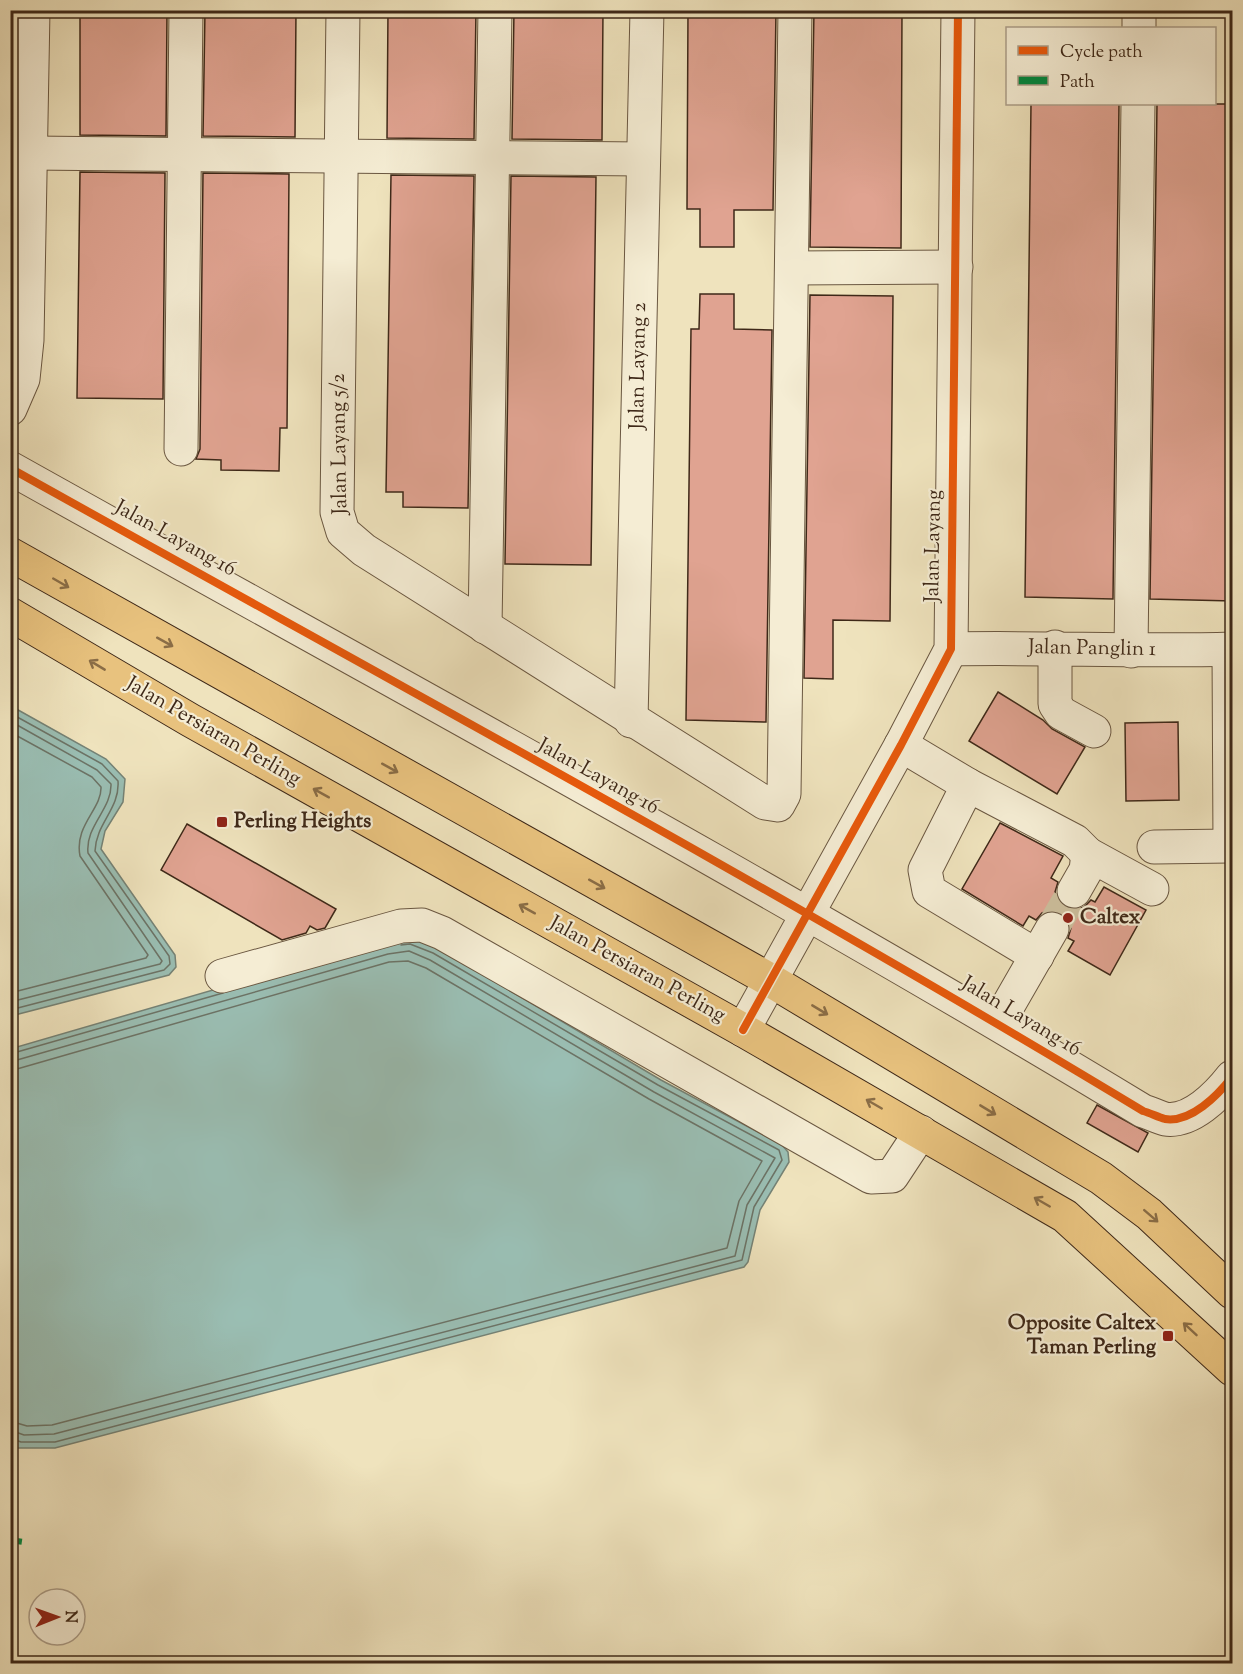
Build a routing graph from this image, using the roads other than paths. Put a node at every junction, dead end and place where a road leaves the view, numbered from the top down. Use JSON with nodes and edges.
{"nodes":[{"id":1,"x":33,"y":10,"type":"edge"},
{"id":2,"x":186,"y":10,"type":"edge"},
{"id":3,"x":343,"y":10,"type":"edge"},
{"id":4,"x":495,"y":10,"type":"edge"},
{"id":5,"x":647,"y":10,"type":"edge"},
{"id":6,"x":795,"y":10,"type":"edge"},
{"id":7,"x":958,"y":10,"type":"edge"},
{"id":8,"x":1139,"y":10,"type":"edge"},
{"id":9,"x":1139,"y":27,"type":"edge"},
{"id":10,"x":1138,"y":105,"type":"edge"},
{"id":11,"x":31,"y":153,"type":"junction"},
{"id":12,"x":185,"y":154,"type":"junction"},
{"id":13,"x":341,"y":154,"type":"junction"},
{"id":14,"x":494,"y":159,"type":"junction"},
{"id":15,"x":643,"y":159,"type":"junction"},
{"id":16,"x":956,"y":267,"type":"junction"},
{"id":17,"x":792,"y":268,"type":"junction"},
{"id":18,"x":10,"y":409,"type":"edge"},
{"id":19,"x":182,"y":449,"type":"dead end"},
{"id":20,"x":10,"y":468,"type":"edge"},
{"id":21,"x":10,"y":554,"type":"edge"},
{"id":22,"x":10,"y":614,"type":"edge"},
{"id":23,"x":485,"y":627,"type":"junction"},
{"id":24,"x":1055,"y":647,"type":"junction"},
{"id":25,"x":1231,"y":649,"type":"edge"},
{"id":26,"x":951,"y":650,"type":"junction"},
{"id":27,"x":1131,"y":651,"type":"junction"},
{"id":28,"x":631,"y":721,"type":"junction"},
{"id":29,"x":1094,"y":731,"type":"dead end"},
{"id":30,"x":901,"y":745,"type":"junction"},
{"id":31,"x":968,"y":785,"type":"junction"},
{"id":32,"x":1154,"y":847,"type":"dead end"},
{"id":33,"x":1088,"y":854,"type":"junction"},
{"id":34,"x":1152,"y":889,"type":"dead end"},
{"id":35,"x":1074,"y":891,"type":"tunnel mouth"},
{"id":36,"x":806,"y":914,"type":"junction"},
{"id":37,"x":222,"y":976,"type":"dead end"},
{"id":38,"x":770,"y":980,"type":"junction"},
{"id":39,"x":998,"y":1023,"type":"junction"},
{"id":40,"x":743,"y":1030,"type":"junction"},
{"id":41,"x":1233,"y":1077,"type":"edge"},
{"id":42,"x":921,"y":1132,"type":"junction"},
{"id":43,"x":1233,"y":1292,"type":"edge"},
{"id":44,"x":1233,"y":1369,"type":"edge"}],
"edges":[{"from":1,"to":11,"type":"street"},
{"from":2,"to":12,"type":"street"},
{"from":3,"to":13,"type":"street","name":"Jalan Layang 5/2"},
{"from":4,"to":14,"type":"street"},
{"from":5,"to":15,"type":"street","name":"Jalan Layang 2"},
{"from":6,"to":17,"type":"street"},
{"from":7,"to":16,"type":"street","name":"Jalan Layang"},
{"from":8,"to":9,"type":"street"},
{"from":10,"to":27,"type":"street"},
{"from":11,"to":12,"type":"street"},
{"from":11,"to":18,"type":"street"},
{"from":12,"to":13,"type":"street"},
{"from":12,"to":19,"type":"street"},
{"from":13,"to":14,"type":"street"},
{"from":13,"to":23,"type":"street","name":"Jalan Layang 5/2"},
{"from":14,"to":15,"type":"street"},
{"from":14,"to":23,"type":"street"},
{"from":15,"to":28,"type":"street","name":"Jalan Layang 2"},
{"from":16,"to":17,"type":"street"},
{"from":16,"to":26,"type":"street","name":"Jalan Layang"},
{"from":17,"to":28,"type":"street","name":"Jalan Layang 5/2"},
{"from":20,"to":36,"type":"street","name":"Jalan Layang 16"},
{"from":21,"to":38,"type":"main road","one_way":true},
{"from":40,"to":22,"type":"main road","name":"Jalan Persiaran Perling","one_way":true},
{"from":23,"to":28,"type":"street","name":"Jalan Layang 5/2"},
{"from":24,"to":26,"type":"street","name":"Jalan Panglin 1"},
{"from":24,"to":27,"type":"street","name":"Jalan Panglin 1"},
{"from":24,"to":29,"type":"street"},
{"from":25,"to":27,"type":"street","name":"Jalan Panglin 1"},
{"from":25,"to":32,"type":"street"},
{"from":26,"to":30,"type":"street","name":"Jalan Layang"},
{"from":30,"to":31,"type":"street"},
{"from":30,"to":36,"type":"street","name":"Jalan Layang"},
{"from":31,"to":33,"type":"street"},
{"from":31,"to":39,"type":"street"},
{"from":33,"to":34,"type":"street"},
{"from":33,"to":35,"type":"street"},
{"from":36,"to":38,"type":"street","name":"Jalan Layang"},
{"from":36,"to":39,"type":"street","name":"Jalan Layang 16"},
{"from":37,"to":42,"type":"street"},
{"from":38,"to":40,"type":"street","name":"Jalan Layang"},
{"from":38,"to":43,"type":"main road","one_way":true},
{"from":39,"to":41,"type":"street","name":"Jalan Layang 16"},
{"from":42,"to":40,"type":"main road","name":"Jalan Persiaran Perling","one_way":true},
{"from":44,"to":42,"type":"main road","name":"Jalan Persiaran Perling","one_way":true}]}
